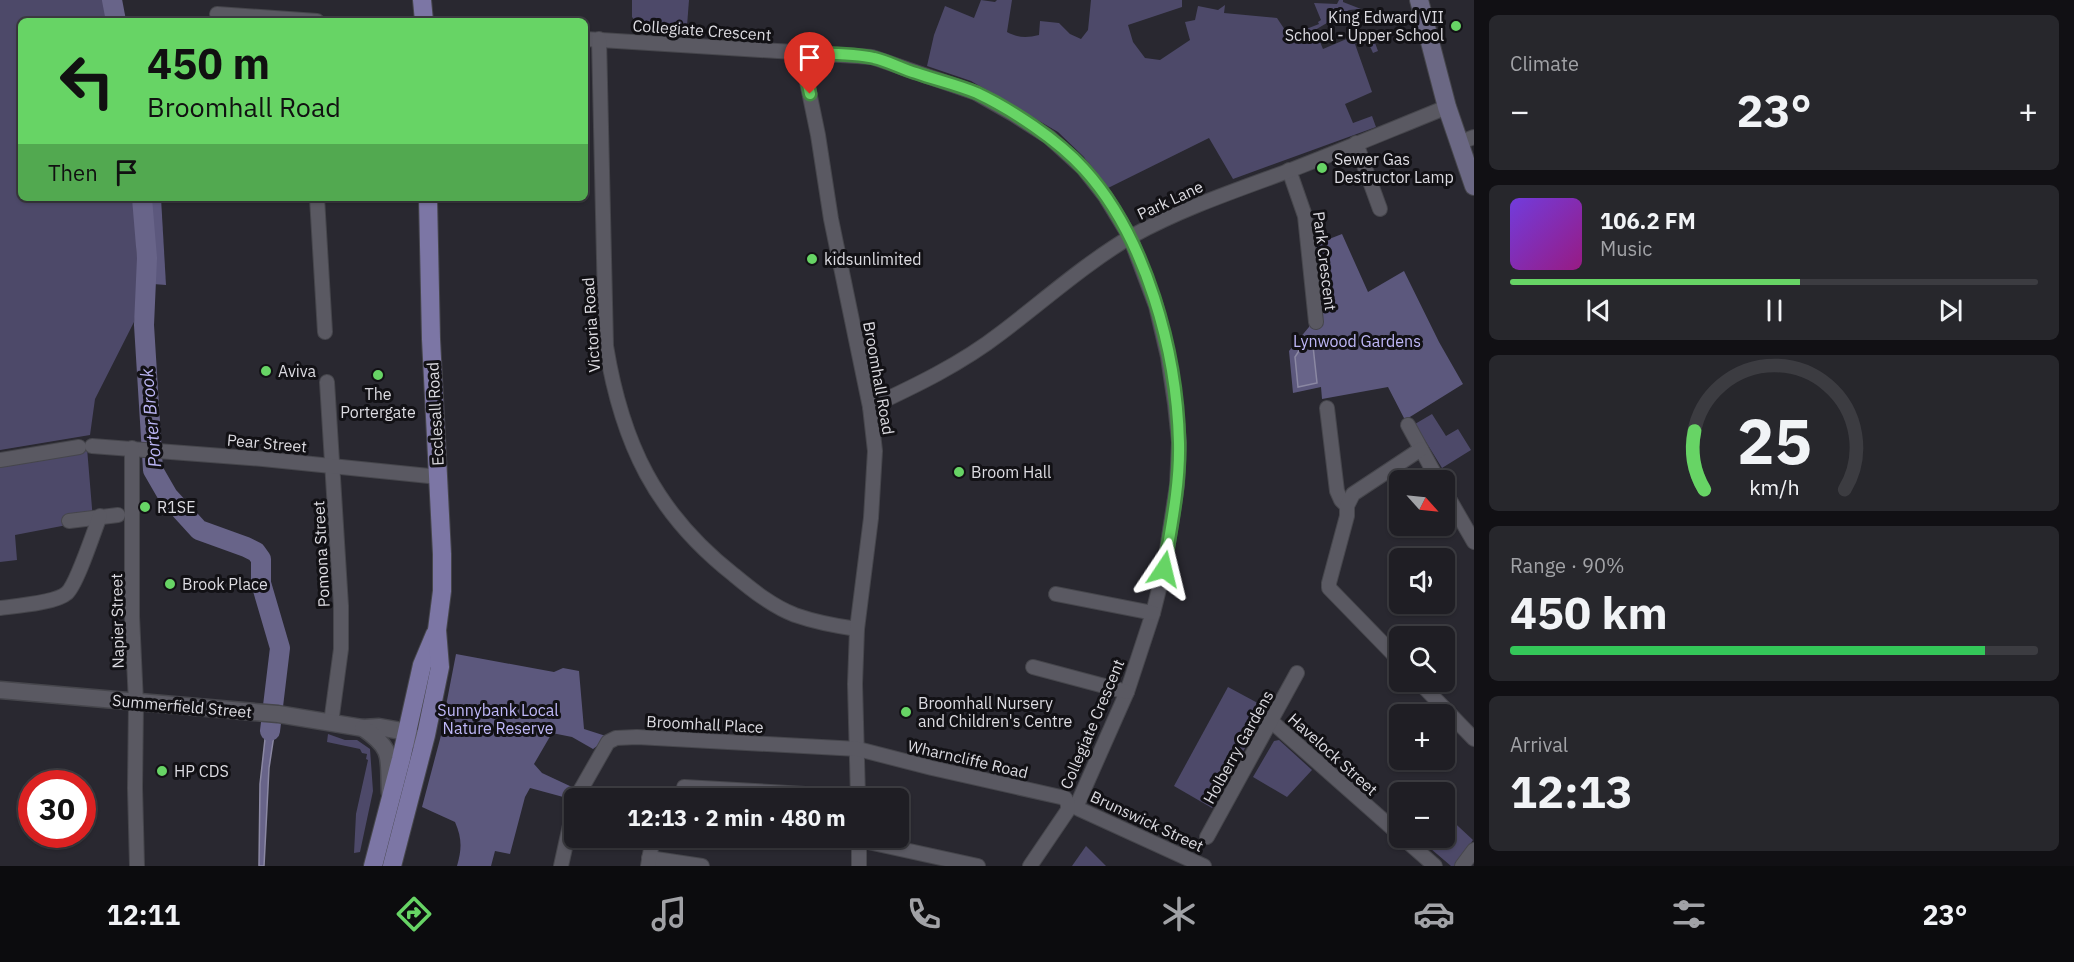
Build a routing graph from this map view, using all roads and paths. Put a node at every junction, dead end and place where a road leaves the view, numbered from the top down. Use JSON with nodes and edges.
{"nodes":[{"id":1,"x":422,"y":0,"type":"edge"},
{"id":2,"x":1419,"y":0,"type":"edge"},
{"id":3,"x":216,"y":12,"type":"edge"},
{"id":4,"x":278,"y":18,"type":"edge"},
{"id":5,"x":424,"y":18,"type":"edge"},
{"id":6,"x":592,"y":39,"type":"edge"},
{"id":7,"x":801,"y":53,"type":"junction"},
{"id":8,"x":1447,"y":107,"type":"junction"},
{"id":9,"x":1466,"y":140,"type":"edge"},
{"id":10,"x":1356,"y":143,"type":"junction"},
{"id":11,"x":1289,"y":170,"type":"junction"},
{"id":12,"x":1474,"y":186,"type":"edge"},
{"id":13,"x":317,"y":201,"type":"edge"},
{"id":14,"x":428,"y":201,"type":"edge"},
{"id":15,"x":1380,"y":209,"type":"dead end"},
{"id":16,"x":1130,"y":237,"type":"junction"},
{"id":17,"x":1316,"y":322,"type":"dead end"},
{"id":18,"x":325,"y":332,"type":"dead end"},
{"id":19,"x":327,"y":382,"type":"dead end"},
{"id":20,"x":870,"y":407,"type":"junction"},
{"id":21,"x":1328,"y":408,"type":"dead end"},
{"id":22,"x":1408,"y":425,"type":"dead end"},
{"id":23,"x":138,"y":449,"type":"junction"},
{"id":24,"x":1421,"y":449,"type":"junction"},
{"id":25,"x":0,"y":460,"type":"edge"},
{"id":26,"x":333,"y":466,"type":"junction"},
{"id":27,"x":1433,"y":470,"type":"edge"},
{"id":28,"x":439,"y":477,"type":"junction"},
{"id":29,"x":1347,"y":506,"type":"junction"},
{"id":30,"x":1455,"y":509,"type":"edge"},
{"id":31,"x":118,"y":515,"type":"dead end"},
{"id":32,"x":100,"y":516,"type":"junction"},
{"id":33,"x":69,"y":521,"type":"dead end"},
{"id":34,"x":1474,"y":542,"type":"edge"},
{"id":35,"x":1056,"y":594,"type":"dead end"},
{"id":36,"x":0,"y":608,"type":"edge"},
{"id":37,"x":1153,"y":613,"type":"junction"},
{"id":38,"x":857,"y":629,"type":"junction"},
{"id":39,"x":437,"y":630,"type":"junction"},
{"id":40,"x":1389,"y":650,"type":"edge"},
{"id":41,"x":1033,"y":667,"type":"dead end"},
{"id":42,"x":1297,"y":673,"type":"dead end"},
{"id":43,"x":0,"y":690,"type":"edge"},
{"id":44,"x":1127,"y":692,"type":"junction"},
{"id":45,"x":1429,"y":692,"type":"edge"},
{"id":46,"x":136,"y":703,"type":"junction"},
{"id":47,"x":1271,"y":721,"type":"junction"},
{"id":48,"x":331,"y":723,"type":"junction"},
{"id":49,"x":363,"y":728,"type":"junction"},
{"id":50,"x":407,"y":732,"type":"junction"},
{"id":51,"x":1474,"y":739,"type":"edge"},
{"id":52,"x":422,"y":748,"type":"junction"},
{"id":53,"x":858,"y":749,"type":"junction"},
{"id":54,"x":684,"y":787,"type":"dead end"},
{"id":55,"x":581,"y":788,"type":"edge"},
{"id":56,"x":701,"y":788,"type":"edge"},
{"id":57,"x":858,"y":788,"type":"edge"},
{"id":58,"x":390,"y":800,"type":"junction"},
{"id":59,"x":1072,"y":804,"type":"junction"},
{"id":60,"x":1389,"y":826,"type":"edge"},
{"id":61,"x":1207,"y":837,"type":"dead end"},
{"id":62,"x":565,"y":848,"type":"edge"},
{"id":63,"x":859,"y":848,"type":"edge"},
{"id":64,"x":902,"y":848,"type":"edge"},
{"id":65,"x":1414,"y":848,"type":"edge"},
{"id":66,"x":1474,"y":849,"type":"edge"},
{"id":67,"x":648,"y":862,"type":"edge"},
{"id":68,"x":137,"y":866,"type":"edge"},
{"id":69,"x":373,"y":866,"type":"edge"},
{"id":70,"x":392,"y":866,"type":"edge"},
{"id":71,"x":561,"y":866,"type":"edge"},
{"id":72,"x":702,"y":866,"type":"edge"},
{"id":73,"x":860,"y":866,"type":"edge"},
{"id":74,"x":978,"y":866,"type":"edge"},
{"id":75,"x":1030,"y":866,"type":"edge"},
{"id":76,"x":1204,"y":866,"type":"edge"},
{"id":77,"x":1435,"y":866,"type":"edge"},
{"id":78,"x":1462,"y":866,"type":"edge"}],
"edges":[{"from":1,"to":5,"type":"main road"},
{"from":2,"to":8,"type":"main road"},
{"from":3,"to":4,"type":"street"},
{"from":6,"to":7,"type":"street","name":"Collegiate Crescent"},
{"from":6,"to":38,"type":"street","name":"Victoria Road"},
{"from":7,"to":16,"type":"street","name":"Collegiate Crescent"},
{"from":7,"to":20,"type":"street","name":"Broomhall Road"},
{"from":8,"to":9,"type":"main road"},
{"from":8,"to":10,"type":"street","name":"Park Lane"},
{"from":9,"to":12,"type":"main road"},
{"from":10,"to":11,"type":"street","name":"Park Lane"},
{"from":10,"to":15,"type":"street"},
{"from":11,"to":16,"type":"street","name":"Park Lane"},
{"from":11,"to":17,"type":"street","name":"Park Crescent"},
{"from":13,"to":18,"type":"street"},
{"from":14,"to":28,"type":"main road","name":"Ecclesall Road"},
{"from":16,"to":20,"type":"street","name":"Park Lane"},
{"from":16,"to":37,"type":"street","name":"Collegiate Crescent"},
{"from":19,"to":26,"type":"street","name":"Pomona Street"},
{"from":20,"to":38,"type":"street","name":"Broomhall Road"},
{"from":21,"to":29,"type":"street"},
{"from":22,"to":24,"type":"street"},
{"from":23,"to":25,"type":"street","name":"Pear Street"},
{"from":23,"to":26,"type":"street","name":"Pear Street"},
{"from":23,"to":46,"type":"street","name":"Napier Street"},
{"from":24,"to":27,"type":"street"},
{"from":24,"to":29,"type":"street"},
{"from":26,"to":28,"type":"street","name":"Pear Street"},
{"from":26,"to":48,"type":"street","name":"Pomona Street"},
{"from":28,"to":39,"type":"main road","name":"Ecclesall Road"},
{"from":29,"to":40,"type":"street"},
{"from":30,"to":34,"type":"street"},
{"from":31,"to":32,"type":"street"},
{"from":32,"to":33,"type":"street"},
{"from":32,"to":36,"type":"street"},
{"from":35,"to":37,"type":"street"},
{"from":37,"to":44,"type":"street","name":"Collegiate Crescent"},
{"from":38,"to":53,"type":"street","name":"Broomhall Road"},
{"from":39,"to":50,"type":"main road","name":"Ecclesall Road"},
{"from":39,"to":52,"type":"main road","name":"Ecclesall Road"},
{"from":41,"to":44,"type":"street"},
{"from":42,"to":47,"type":"street","name":"Holberry Gardens"},
{"from":43,"to":46,"type":"street","name":"Summerfield Street"},
{"from":44,"to":59,"type":"street","name":"Collegiate Crescent"},
{"from":45,"to":51,"type":"street"},
{"from":46,"to":48,"type":"street","name":"Summerfield Street"},
{"from":46,"to":68,"type":"street","name":"Napier Street"},
{"from":47,"to":60,"type":"street","name":"Havelock Street"},
{"from":47,"to":61,"type":"street","name":"Holberry Gardens"},
{"from":48,"to":49,"type":"street","name":"Summerfield Street"},
{"from":49,"to":50,"type":"street","name":"Summerfield Street"},
{"from":49,"to":58,"type":"street","name":"Ecclesall Road"},
{"from":50,"to":52,"type":"street"},
{"from":50,"to":58,"type":"main road","name":"Ecclesall Road"},
{"from":52,"to":70,"type":"main road","name":"Ecclesall Road"},
{"from":53,"to":55,"type":"street","name":"Broomhall Place"},
{"from":53,"to":57,"type":"street","name":"Broomhall Road"},
{"from":53,"to":59,"type":"street","name":"Wharncliffe Road"},
{"from":54,"to":56,"type":"street"},
{"from":58,"to":69,"type":"main road","name":"Ecclesall Road"},
{"from":59,"to":75,"type":"street","name":"Collegiate Crescent"},
{"from":59,"to":76,"type":"street","name":"Brunswick Street"},
{"from":62,"to":71,"type":"street"},
{"from":63,"to":73,"type":"street"},
{"from":64,"to":74,"type":"street"},
{"from":65,"to":77,"type":"street","name":"Havelock Street"},
{"from":66,"to":78,"type":"street"},
{"from":67,"to":72,"type":"street"}]}
